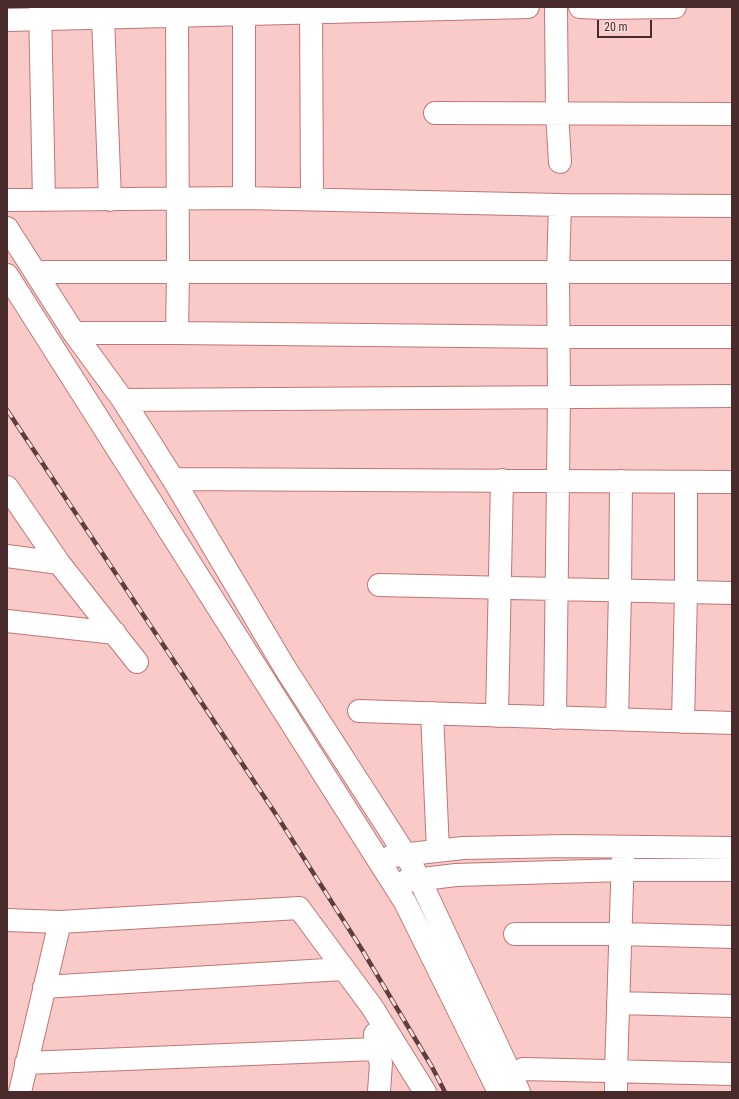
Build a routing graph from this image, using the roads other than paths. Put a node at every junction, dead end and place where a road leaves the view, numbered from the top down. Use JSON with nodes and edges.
{"nodes":[{"id":1,"x":528,"y":7,"type":"edge"},
{"id":2,"x":556,"y":7,"type":"edge"},
{"id":3,"x":580,"y":7,"type":"edge"},
{"id":4,"x":675,"y":7,"type":"edge"},
{"id":5,"x":460,"y":8,"type":"edge"},
{"id":6,"x":601,"y":8,"type":"edge"},
{"id":7,"x":244,"y":10,"type":"edge"},
{"id":8,"x":311,"y":10,"type":"edge"},
{"id":9,"x":177,"y":11,"type":"edge"},
{"id":10,"x":40,"y":13,"type":"edge"},
{"id":11,"x":103,"y":17,"type":"junction"},
{"id":12,"x":7,"y":20,"type":"edge"},
{"id":13,"x":435,"y":113,"type":"dead end"},
{"id":14,"x":557,"y":113,"type":"junction"},
{"id":15,"x":732,"y":114,"type":"edge"},
{"id":16,"x":560,"y":162,"type":"dead end"},
{"id":17,"x":177,"y":198,"type":"junction"},
{"id":18,"x":244,"y":198,"type":"junction"},
{"id":19,"x":312,"y":199,"type":"junction"},
{"id":20,"x":7,"y":200,"type":"edge"},
{"id":21,"x":44,"y":200,"type":"junction"},
{"id":22,"x":110,"y":200,"type":"junction"},
{"id":23,"x":560,"y":205,"type":"junction"},
{"id":24,"x":732,"y":206,"type":"edge"},
{"id":25,"x":7,"y":228,"type":"edge"},
{"id":26,"x":35,"y":272,"type":"junction"},
{"id":27,"x":178,"y":272,"type":"junction"},
{"id":28,"x":558,"y":272,"type":"junction"},
{"id":29,"x":732,"y":272,"type":"edge"},
{"id":30,"x":7,"y":276,"type":"edge"},
{"id":31,"x":74,"y":333,"type":"junction"},
{"id":32,"x":177,"y":333,"type":"junction"},
{"id":33,"x":557,"y":337,"type":"junction"},
{"id":34,"x":732,"y":337,"type":"edge"},
{"id":35,"x":732,"y":396,"type":"edge"},
{"id":36,"x":559,"y":397,"type":"junction"},
{"id":37,"x":124,"y":400,"type":"junction"},
{"id":38,"x":173,"y":479,"type":"junction"},
{"id":39,"x":502,"y":480,"type":"junction"},
{"id":40,"x":557,"y":481,"type":"junction"},
{"id":41,"x":621,"y":481,"type":"junction"},
{"id":42,"x":686,"y":482,"type":"junction"},
{"id":43,"x":732,"y":482,"type":"edge"},
{"id":44,"x":7,"y":487,"type":"edge"},
{"id":45,"x":7,"y":556,"type":"edge"},
{"id":46,"x":59,"y":563,"type":"junction"},
{"id":47,"x":379,"y":585,"type":"dead end"},
{"id":48,"x":500,"y":588,"type":"junction"},
{"id":49,"x":556,"y":589,"type":"junction"},
{"id":50,"x":620,"y":591,"type":"junction"},
{"id":51,"x":686,"y":592,"type":"junction"},
{"id":52,"x":732,"y":593,"type":"edge"},
{"id":53,"x":7,"y":621,"type":"edge"},
{"id":54,"x":115,"y":633,"type":"junction"},
{"id":55,"x":138,"y":662,"type":"dead end"},
{"id":56,"x":359,"y":711,"type":"dead end"},
{"id":57,"x":432,"y":713,"type":"junction"},
{"id":58,"x":497,"y":716,"type":"junction"},
{"id":59,"x":555,"y":718,"type":"junction"},
{"id":60,"x":617,"y":719,"type":"junction"},
{"id":61,"x":683,"y":722,"type":"junction"},
{"id":62,"x":732,"y":723,"type":"edge"},
{"id":63,"x":624,"y":846,"type":"junction"},
{"id":64,"x":732,"y":848,"type":"edge"},
{"id":65,"x":438,"y":851,"type":"junction"},
{"id":66,"x":406,"y":854,"type":"junction"},
{"id":67,"x":377,"y":858,"type":"junction"},
{"id":68,"x":623,"y":870,"type":"junction"},
{"id":69,"x":732,"y":870,"type":"edge"},
{"id":70,"x":419,"y":878,"type":"junction"},
{"id":71,"x":393,"y":883,"type":"junction"},
{"id":72,"x":7,"y":920,"type":"edge"},
{"id":73,"x":60,"y":922,"type":"junction"},
{"id":74,"x":515,"y":934,"type":"dead end"},
{"id":75,"x":621,"y":934,"type":"junction"},
{"id":76,"x":732,"y":937,"type":"edge"},
{"id":77,"x":343,"y":968,"type":"junction"},
{"id":78,"x":44,"y":987,"type":"junction"},
{"id":79,"x":618,"y":1003,"type":"junction"},
{"id":80,"x":732,"y":1006,"type":"edge"},
{"id":81,"x":372,"y":1007,"type":"junction"},
{"id":82,"x":376,"y":1049,"type":"junction"},
{"id":83,"x":26,"y":1063,"type":"junction"},
{"id":84,"x":523,"y":1069,"type":"dead end"},
{"id":85,"x":732,"y":1074,"type":"edge"},
{"id":86,"x":616,"y":1082,"type":"edge"},
{"id":87,"x":20,"y":1092,"type":"edge"},
{"id":88,"x":379,"y":1092,"type":"edge"},
{"id":89,"x":425,"y":1092,"type":"edge"},
{"id":90,"x":499,"y":1092,"type":"edge"},
{"id":91,"x":519,"y":1092,"type":"edge"}],
"edges":[{"from":1,"to":5,"type":"street"},
{"from":2,"to":14,"type":"street"},
{"from":3,"to":6,"type":"street"},
{"from":4,"to":6,"type":"street"},
{"from":5,"to":8,"type":"street"},
{"from":7,"to":8,"type":"street"},
{"from":7,"to":9,"type":"street"},
{"from":7,"to":18,"type":"street"},
{"from":8,"to":19,"type":"street"},
{"from":9,"to":11,"type":"street"},
{"from":9,"to":17,"type":"street"},
{"from":10,"to":11,"type":"street"},
{"from":10,"to":12,"type":"street"},
{"from":10,"to":21,"type":"street"},
{"from":11,"to":22,"type":"street"},
{"from":13,"to":14,"type":"street"},
{"from":14,"to":15,"type":"street"},
{"from":14,"to":16,"type":"street"},
{"from":17,"to":18,"type":"street"},
{"from":17,"to":22,"type":"street"},
{"from":17,"to":27,"type":"street"},
{"from":18,"to":19,"type":"street"},
{"from":19,"to":23,"type":"street"},
{"from":20,"to":21,"type":"street"},
{"from":21,"to":22,"type":"street"},
{"from":23,"to":24,"type":"street"},
{"from":23,"to":28,"type":"street"},
{"from":25,"to":26,"type":"street"},
{"from":26,"to":27,"type":"street"},
{"from":26,"to":31,"type":"street"},
{"from":27,"to":28,"type":"street"},
{"from":27,"to":32,"type":"street"},
{"from":28,"to":29,"type":"street"},
{"from":28,"to":33,"type":"street"},
{"from":30,"to":67,"type":"street"},
{"from":31,"to":32,"type":"street"},
{"from":31,"to":37,"type":"street"},
{"from":32,"to":33,"type":"street"},
{"from":33,"to":34,"type":"street"},
{"from":33,"to":36,"type":"street"},
{"from":35,"to":36,"type":"street"},
{"from":36,"to":37,"type":"street"},
{"from":36,"to":40,"type":"street"},
{"from":37,"to":38,"type":"street"},
{"from":38,"to":39,"type":"street"},
{"from":38,"to":66,"type":"street"},
{"from":39,"to":40,"type":"street"},
{"from":39,"to":48,"type":"street"},
{"from":40,"to":41,"type":"street"},
{"from":40,"to":49,"type":"street"},
{"from":41,"to":42,"type":"street"},
{"from":41,"to":50,"type":"street"},
{"from":42,"to":43,"type":"street"},
{"from":42,"to":51,"type":"street"},
{"from":44,"to":46,"type":"street"},
{"from":45,"to":46,"type":"street"},
{"from":46,"to":54,"type":"street"},
{"from":47,"to":48,"type":"street"},
{"from":48,"to":49,"type":"street"},
{"from":48,"to":58,"type":"street"},
{"from":49,"to":50,"type":"street"},
{"from":49,"to":59,"type":"street"},
{"from":50,"to":51,"type":"street"},
{"from":50,"to":60,"type":"street"},
{"from":51,"to":52,"type":"street"},
{"from":51,"to":61,"type":"street"},
{"from":53,"to":54,"type":"street"},
{"from":54,"to":55,"type":"street"},
{"from":56,"to":57,"type":"street"},
{"from":57,"to":58,"type":"street"},
{"from":57,"to":65,"type":"street"},
{"from":58,"to":59,"type":"street"},
{"from":59,"to":60,"type":"street"},
{"from":60,"to":61,"type":"street"},
{"from":61,"to":62,"type":"street"},
{"from":63,"to":64,"type":"street"},
{"from":63,"to":65,"type":"street"},
{"from":63,"to":68,"type":"street"},
{"from":65,"to":66,"type":"street"},
{"from":66,"to":67,"type":"street"},
{"from":66,"to":70,"type":"street"},
{"from":67,"to":71,"type":"street"},
{"from":68,"to":69,"type":"street"},
{"from":68,"to":70,"type":"street"},
{"from":68,"to":75,"type":"street"},
{"from":70,"to":71,"type":"street"},
{"from":70,"to":91,"type":"street"},
{"from":71,"to":90,"type":"street"},
{"from":72,"to":73,"type":"street"},
{"from":73,"to":77,"type":"street"},
{"from":73,"to":78,"type":"street"},
{"from":74,"to":75,"type":"street"},
{"from":75,"to":76,"type":"street"},
{"from":75,"to":79,"type":"street"},
{"from":77,"to":78,"type":"street"},
{"from":77,"to":81,"type":"street"},
{"from":78,"to":83,"type":"street"},
{"from":79,"to":80,"type":"street"},
{"from":79,"to":86,"type":"street"},
{"from":81,"to":82,"type":"street"},
{"from":81,"to":89,"type":"street"},
{"from":82,"to":83,"type":"street"},
{"from":82,"to":88,"type":"street"},
{"from":83,"to":87,"type":"street"},
{"from":84,"to":86,"type":"street"},
{"from":85,"to":86,"type":"street"}]}
